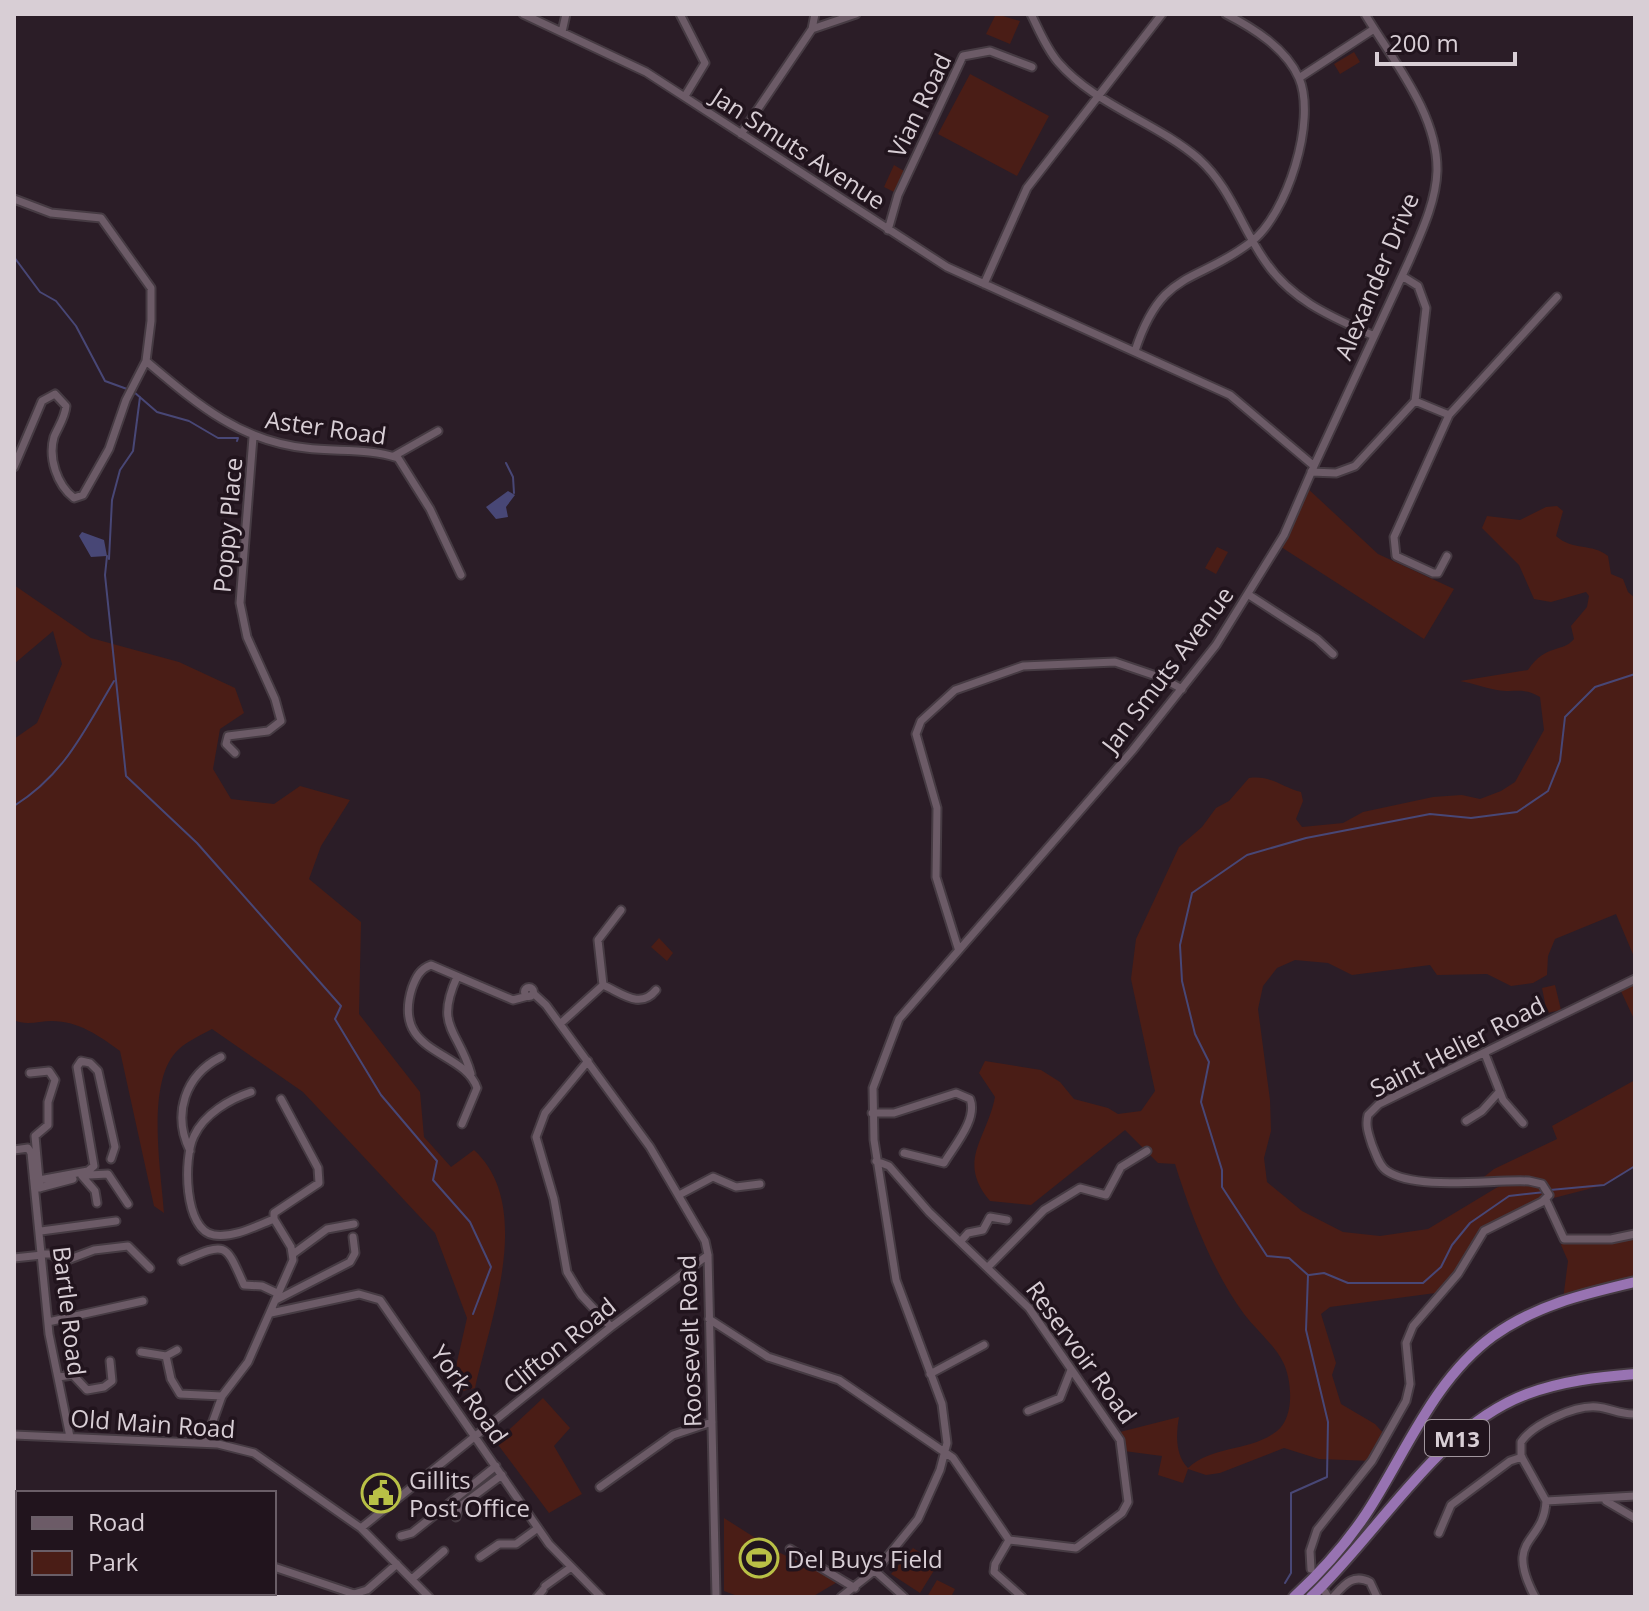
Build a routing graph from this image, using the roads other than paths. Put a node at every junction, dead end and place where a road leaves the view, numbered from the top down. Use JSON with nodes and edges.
{"nodes":[{"id":1,"x":523,"y":14,"type":"edge"},
{"id":2,"x":566,"y":14,"type":"edge"},
{"id":3,"x":680,"y":14,"type":"edge"},
{"id":4,"x":815,"y":14,"type":"edge"},
{"id":5,"x":856,"y":14,"type":"edge"},
{"id":6,"x":1031,"y":14,"type":"edge"},
{"id":7,"x":1162,"y":14,"type":"edge"},
{"id":8,"x":1226,"y":14,"type":"edge"},
{"id":9,"x":1365,"y":14,"type":"edge"},
{"id":10,"x":812,"y":29,"type":"junction"},
{"id":11,"x":1374,"y":29,"type":"junction"},
{"id":12,"x":562,"y":32,"type":"junction"},
{"id":13,"x":1032,"y":67,"type":"dead end"},
{"id":14,"x":1299,"y":78,"type":"junction"},
{"id":15,"x":1100,"y":94,"type":"junction"},
{"id":16,"x":685,"y":96,"type":"junction"},
{"id":17,"x":741,"y":134,"type":"junction"},
{"id":18,"x":14,"y":199,"type":"edge"},
{"id":19,"x":888,"y":230,"type":"junction"},
{"id":20,"x":1253,"y":241,"type":"junction"},
{"id":21,"x":1402,"y":276,"type":"junction"},
{"id":22,"x":984,"y":284,"type":"junction"},
{"id":23,"x":1557,"y":297,"type":"dead end"},
{"id":24,"x":1374,"y":336,"type":"junction"},
{"id":25,"x":1135,"y":351,"type":"junction"},
{"id":26,"x":146,"y":361,"type":"junction"},
{"id":27,"x":1415,"y":401,"type":"junction"},
{"id":28,"x":1449,"y":415,"type":"junction"},
{"id":29,"x":438,"y":431,"type":"dead end"},
{"id":30,"x":253,"y":437,"type":"junction"},
{"id":31,"x":394,"y":456,"type":"junction"},
{"id":32,"x":14,"y":467,"type":"edge"},
{"id":33,"x":1312,"y":469,"type":"junction"},
{"id":34,"x":1447,"y":556,"type":"dead end"},
{"id":35,"x":459,"y":572,"type":"dead end"},
{"id":36,"x":1249,"y":595,"type":"junction"},
{"id":37,"x":1333,"y":654,"type":"dead end"},
{"id":38,"x":1182,"y":689,"type":"junction"},
{"id":39,"x":235,"y":753,"type":"dead end"},
{"id":40,"x":621,"y":910,"type":"dead end"},
{"id":41,"x":958,"y":948,"type":"junction"},
{"id":42,"x":457,"y":977,"type":"junction"},
{"id":43,"x":1635,"y":979,"type":"edge"},
{"id":44,"x":603,"y":985,"type":"junction"},
{"id":45,"x":656,"y":990,"type":"dead end"},
{"id":46,"x":560,"y":1024,"type":"junction"},
{"id":47,"x":1485,"y":1054,"type":"junction"},
{"id":48,"x":221,"y":1057,"type":"dead end"},
{"id":49,"x":588,"y":1061,"type":"junction"},
{"id":50,"x":30,"y":1073,"type":"dead end"},
{"id":51,"x":471,"y":1074,"type":"junction"},
{"id":52,"x":251,"y":1092,"type":"dead end"},
{"id":53,"x":1499,"y":1092,"type":"junction"},
{"id":54,"x":281,"y":1099,"type":"dead end"},
{"id":55,"x":872,"y":1113,"type":"junction"},
{"id":56,"x":1466,"y":1121,"type":"dead end"},
{"id":57,"x":1523,"y":1123,"type":"dead end"},
{"id":58,"x":462,"y":1124,"type":"dead end"},
{"id":59,"x":14,"y":1150,"type":"edge"},
{"id":60,"x":190,"y":1151,"type":"junction"},
{"id":61,"x":1147,"y":1151,"type":"dead end"},
{"id":62,"x":904,"y":1153,"type":"dead end"},
{"id":63,"x":111,"y":1159,"type":"dead end"},
{"id":64,"x":876,"y":1161,"type":"junction"},
{"id":65,"x":892,"y":1173,"type":"junction"},
{"id":66,"x":82,"y":1176,"type":"junction"},
{"id":67,"x":879,"y":1179,"type":"junction"},
{"id":68,"x":760,"y":1184,"type":"dead end"},
{"id":69,"x":38,"y":1185,"type":"junction"},
{"id":70,"x":1547,"y":1193,"type":"junction"},
{"id":71,"x":679,"y":1195,"type":"junction"},
{"id":72,"x":97,"y":1203,"type":"dead end"},
{"id":73,"x":128,"y":1204,"type":"dead end"},
{"id":74,"x":274,"y":1219,"type":"junction"},
{"id":75,"x":1007,"y":1220,"type":"dead end"},
{"id":76,"x":116,"y":1221,"type":"dead end"},
{"id":77,"x":354,"y":1224,"type":"dead end"},
{"id":78,"x":41,"y":1231,"type":"junction"},
{"id":79,"x":1635,"y":1234,"type":"edge"},
{"id":80,"x":353,"y":1237,"type":"dead end"},
{"id":81,"x":961,"y":1241,"type":"junction"},
{"id":82,"x":42,"y":1254,"type":"junction"},
{"id":83,"x":293,"y":1254,"type":"junction"},
{"id":84,"x":708,"y":1255,"type":"junction"},
{"id":85,"x":14,"y":1258,"type":"edge"},
{"id":86,"x":182,"y":1261,"type":"dead end"},
{"id":87,"x":695,"y":1264,"type":"junction"},
{"id":88,"x":989,"y":1266,"type":"junction"},
{"id":89,"x":150,"y":1268,"type":"dead end"},
{"id":90,"x":708,"y":1275,"type":"junction"},
{"id":91,"x":1635,"y":1282,"type":"edge"},
{"id":92,"x":278,"y":1297,"type":"junction"},
{"id":93,"x":143,"y":1301,"type":"dead end"},
{"id":94,"x":271,"y":1313,"type":"junction"},
{"id":95,"x":709,"y":1319,"type":"junction"},
{"id":96,"x":48,"y":1322,"type":"junction"},
{"id":97,"x":611,"y":1327,"type":"junction"},
{"id":98,"x":984,"y":1345,"type":"dead end"},
{"id":99,"x":177,"y":1350,"type":"dead end"},
{"id":100,"x":141,"y":1352,"type":"dead end"},
{"id":101,"x":74,"y":1355,"type":"dead end"},
{"id":102,"x":166,"y":1356,"type":"junction"},
{"id":103,"x":110,"y":1361,"type":"dead end"},
{"id":104,"x":1071,"y":1370,"type":"junction"},
{"id":105,"x":68,"y":1374,"type":"junction"},
{"id":106,"x":930,"y":1374,"type":"junction"},
{"id":107,"x":1635,"y":1374,"type":"edge"},
{"id":108,"x":58,"y":1377,"type":"junction"},
{"id":109,"x":222,"y":1396,"type":"junction"},
{"id":110,"x":1028,"y":1411,"type":"dead end"},
{"id":111,"x":1635,"y":1414,"type":"edge"},
{"id":112,"x":712,"y":1422,"type":"junction"},
{"id":113,"x":14,"y":1435,"type":"edge"},
{"id":114,"x":70,"y":1437,"type":"junction"},
{"id":115,"x":476,"y":1438,"type":"junction"},
{"id":116,"x":205,"y":1443,"type":"junction"},
{"id":117,"x":945,"y":1456,"type":"junction"},
{"id":118,"x":1522,"y":1457,"type":"junction"},
{"id":119,"x":496,"y":1466,"type":"junction"},
{"id":120,"x":502,"y":1475,"type":"junction"},
{"id":121,"x":600,"y":1487,"type":"dead end"},
{"id":122,"x":1635,"y":1496,"type":"edge"},
{"id":123,"x":1604,"y":1500,"type":"junction"},
{"id":124,"x":1546,"y":1501,"type":"junction"},
{"id":125,"x":456,"y":1517,"type":"dead end"},
{"id":126,"x":1635,"y":1518,"type":"edge"},
{"id":127,"x":361,"y":1528,"type":"junction"},
{"id":128,"x":538,"y":1528,"type":"junction"},
{"id":129,"x":1439,"y":1533,"type":"dead end"},
{"id":130,"x":401,"y":1536,"type":"dead end"},
{"id":131,"x":1009,"y":1540,"type":"junction"},
{"id":132,"x":790,"y":1549,"type":"dead end"},
{"id":133,"x":444,"y":1551,"type":"dead end"},
{"id":134,"x":480,"y":1557,"type":"dead end"},
{"id":135,"x":397,"y":1564,"type":"junction"},
{"id":136,"x":276,"y":1568,"type":"edge"},
{"id":137,"x":570,"y":1568,"type":"junction"},
{"id":138,"x":1311,"y":1569,"type":"dead end"},
{"id":139,"x":875,"y":1571,"type":"junction"},
{"id":140,"x":412,"y":1579,"type":"junction"},
{"id":141,"x":855,"y":1588,"type":"junction"},
{"id":142,"x":1329,"y":1595,"type":"edge"},
{"id":143,"x":429,"y":1597,"type":"edge"},
{"id":144,"x":537,"y":1597,"type":"edge"},
{"id":145,"x":601,"y":1597,"type":"edge"},
{"id":146,"x":716,"y":1597,"type":"edge"},
{"id":147,"x":841,"y":1597,"type":"edge"},
{"id":148,"x":904,"y":1597,"type":"edge"},
{"id":149,"x":1022,"y":1597,"type":"edge"},
{"id":150,"x":1294,"y":1597,"type":"edge"},
{"id":151,"x":1311,"y":1597,"type":"edge"},
{"id":152,"x":1377,"y":1597,"type":"edge"},
{"id":153,"x":1535,"y":1597,"type":"edge"}],
"edges":[{"from":1,"to":12,"type":"street","name":"Jan Smuts Avenue"},
{"from":2,"to":12,"type":"street"},
{"from":3,"to":16,"type":"street"},
{"from":4,"to":10,"type":"street"},
{"from":5,"to":10,"type":"street"},
{"from":6,"to":15,"type":"street"},
{"from":7,"to":15,"type":"street"},
{"from":8,"to":14,"type":"street"},
{"from":9,"to":11,"type":"street","name":"Alexander Drive"},
{"from":10,"to":17,"type":"street"},
{"from":11,"to":14,"type":"street"},
{"from":11,"to":21,"type":"street","name":"Alexander Drive"},
{"from":12,"to":16,"type":"street","name":"Jan Smuts Avenue"},
{"from":13,"to":19,"type":"street","name":"Vian Road"},
{"from":14,"to":20,"type":"street"},
{"from":15,"to":20,"type":"street"},
{"from":15,"to":22,"type":"street"},
{"from":16,"to":17,"type":"street","name":"Jan Smuts Avenue"},
{"from":17,"to":19,"type":"street","name":"Jan Smuts Avenue"},
{"from":18,"to":26,"type":"street"},
{"from":19,"to":22,"type":"street","name":"Jan Smuts Avenue"},
{"from":20,"to":24,"type":"street"},
{"from":20,"to":25,"type":"street"},
{"from":21,"to":24,"type":"street","name":"Alexander Drive"},
{"from":21,"to":27,"type":"street"},
{"from":22,"to":25,"type":"street","name":"Jan Smuts Avenue"},
{"from":23,"to":28,"type":"street"},
{"from":24,"to":33,"type":"street","name":"Alexander Drive"},
{"from":25,"to":33,"type":"street","name":"Jan Smuts Avenue"},
{"from":26,"to":30,"type":"street","name":"Aster Road"},
{"from":26,"to":32,"type":"street"},
{"from":27,"to":28,"type":"street"},
{"from":27,"to":33,"type":"street"},
{"from":28,"to":34,"type":"street"},
{"from":29,"to":31,"type":"street"},
{"from":30,"to":31,"type":"street","name":"Aster Road"},
{"from":30,"to":39,"type":"street","name":"Poppy Place"},
{"from":31,"to":35,"type":"street","name":"Aster Road"},
{"from":33,"to":36,"type":"street","name":"Jan Smuts Avenue"},
{"from":36,"to":37,"type":"street"},
{"from":36,"to":38,"type":"street","name":"Jan Smuts Avenue"},
{"from":38,"to":41,"type":"street","name":"Jan Smuts Avenue"},
{"from":38,"to":41,"type":"street"},
{"from":40,"to":44,"type":"street"},
{"from":41,"to":55,"type":"street","name":"Jan Smuts Avenue"},
{"from":42,"to":46,"type":"street","name":"Roosevelt Road"},
{"from":42,"to":51,"type":"street"},
{"from":42,"to":51,"type":"street"},
{"from":43,"to":47,"type":"street","name":"Saint Helier Road"},
{"from":44,"to":45,"type":"street"},
{"from":44,"to":46,"type":"street"},
{"from":46,"to":49,"type":"street","name":"Roosevelt Road"},
{"from":47,"to":53,"type":"street"},
{"from":47,"to":70,"type":"street","name":"Saint Helier Road"},
{"from":48,"to":60,"type":"street"},
{"from":49,"to":71,"type":"street","name":"Roosevelt Road"},
{"from":49,"to":97,"type":"street"},
{"from":50,"to":69,"type":"street"},
{"from":51,"to":58,"type":"street"},
{"from":52,"to":60,"type":"street"},
{"from":53,"to":56,"type":"street"},
{"from":53,"to":57,"type":"street"},
{"from":54,"to":74,"type":"street"},
{"from":55,"to":62,"type":"street"},
{"from":55,"to":64,"type":"street","name":"Jan Smuts Avenue"},
{"from":59,"to":69,"type":"street"},
{"from":60,"to":74,"type":"street"},
{"from":61,"to":88,"type":"street"},
{"from":63,"to":69,"type":"street"},
{"from":64,"to":65,"type":"street","name":"Reservoir Road"},
{"from":64,"to":67,"type":"street","name":"Jan Smuts Avenue"},
{"from":65,"to":67,"type":"street"},
{"from":65,"to":81,"type":"street","name":"Reservoir Road"},
{"from":66,"to":69,"type":"street"},
{"from":66,"to":72,"type":"street"},
{"from":66,"to":73,"type":"street"},
{"from":67,"to":106,"type":"street","name":"Jan Smuts Avenue"},
{"from":68,"to":71,"type":"street"},
{"from":69,"to":78,"type":"street","name":"Bartle Road"},
{"from":70,"to":79,"type":"street"},
{"from":70,"to":138,"type":"street"},
{"from":71,"to":84,"type":"street","name":"Roosevelt Road"},
{"from":74,"to":83,"type":"street"},
{"from":75,"to":81,"type":"street"},
{"from":76,"to":78,"type":"street"},
{"from":77,"to":83,"type":"street"},
{"from":78,"to":82,"type":"street","name":"Bartle Road"},
{"from":80,"to":92,"type":"street"},
{"from":81,"to":88,"type":"street","name":"Reservoir Road"},
{"from":82,"to":85,"type":"street"},
{"from":82,"to":89,"type":"street"},
{"from":82,"to":96,"type":"street","name":"Bartle Road"},
{"from":83,"to":92,"type":"street"},
{"from":84,"to":87,"type":"street","name":"Clifton Road"},
{"from":84,"to":90,"type":"street","name":"Roosevelt Road"},
{"from":86,"to":92,"type":"street"},
{"from":87,"to":90,"type":"street"},
{"from":87,"to":97,"type":"street","name":"Clifton Road"},
{"from":88,"to":104,"type":"street","name":"Reservoir Road"},
{"from":90,"to":95,"type":"street","name":"Roosevelt Road"},
{"from":91,"to":150,"type":"highway","number":"M13"},
{"from":92,"to":94,"type":"street"},
{"from":93,"to":96,"type":"street"},
{"from":94,"to":109,"type":"street"},
{"from":94,"to":115,"type":"street","name":"York Road"},
{"from":95,"to":112,"type":"street","name":"Roosevelt Road"},
{"from":95,"to":117,"type":"street"},
{"from":96,"to":108,"type":"street","name":"Bartle Road"},
{"from":97,"to":115,"type":"street","name":"Clifton Road"},
{"from":98,"to":106,"type":"street"},
{"from":99,"to":102,"type":"street"},
{"from":100,"to":102,"type":"street"},
{"from":101,"to":105,"type":"street"},
{"from":102,"to":109,"type":"street"},
{"from":103,"to":105,"type":"street"},
{"from":104,"to":110,"type":"street"},
{"from":104,"to":131,"type":"street","name":"Reservoir Road"},
{"from":105,"to":108,"type":"street"},
{"from":106,"to":117,"type":"street","name":"Jan Smuts Avenue"},
{"from":107,"to":151,"type":"highway","number":"M13"},
{"from":108,"to":114,"type":"street","name":"Bartle Road"},
{"from":109,"to":116,"type":"street"},
{"from":111,"to":118,"type":"street"},
{"from":112,"to":121,"type":"street"},
{"from":112,"to":146,"type":"street","name":"Roosevelt Road"},
{"from":113,"to":114,"type":"street","name":"Old Main Road"},
{"from":114,"to":116,"type":"street","name":"Old Main Road"},
{"from":115,"to":119,"type":"street","name":"York Road"},
{"from":115,"to":127,"type":"street","name":"Clifton Road"},
{"from":116,"to":127,"type":"street","name":"Old Main Road"},
{"from":117,"to":131,"type":"street"},
{"from":117,"to":139,"type":"street","name":"Jan Smuts Avenue"},
{"from":118,"to":124,"type":"street"},
{"from":118,"to":129,"type":"street"},
{"from":119,"to":120,"type":"street","name":"York Road"},
{"from":119,"to":130,"type":"street"},
{"from":120,"to":125,"type":"street"},
{"from":120,"to":128,"type":"street","name":"York Road"},
{"from":122,"to":123,"type":"street"},
{"from":123,"to":124,"type":"street"},
{"from":123,"to":126,"type":"street"},
{"from":124,"to":153,"type":"street"},
{"from":127,"to":135,"type":"street","name":"Old Main Road"},
{"from":128,"to":134,"type":"street"},
{"from":128,"to":137,"type":"street","name":"York Road"},
{"from":131,"to":149,"type":"street"},
{"from":132,"to":141,"type":"street"},
{"from":133,"to":140,"type":"street"},
{"from":135,"to":136,"type":"street"},
{"from":135,"to":140,"type":"street","name":"Old Main Road"},
{"from":137,"to":144,"type":"street"},
{"from":137,"to":145,"type":"street","name":"York Road"},
{"from":139,"to":141,"type":"street","name":"Jan Smuts Avenue"},
{"from":139,"to":148,"type":"street"},
{"from":140,"to":143,"type":"street","name":"Old Main Road"},
{"from":141,"to":147,"type":"street","name":"Jan Smuts Avenue"},
{"from":142,"to":152,"type":"street"}]}
